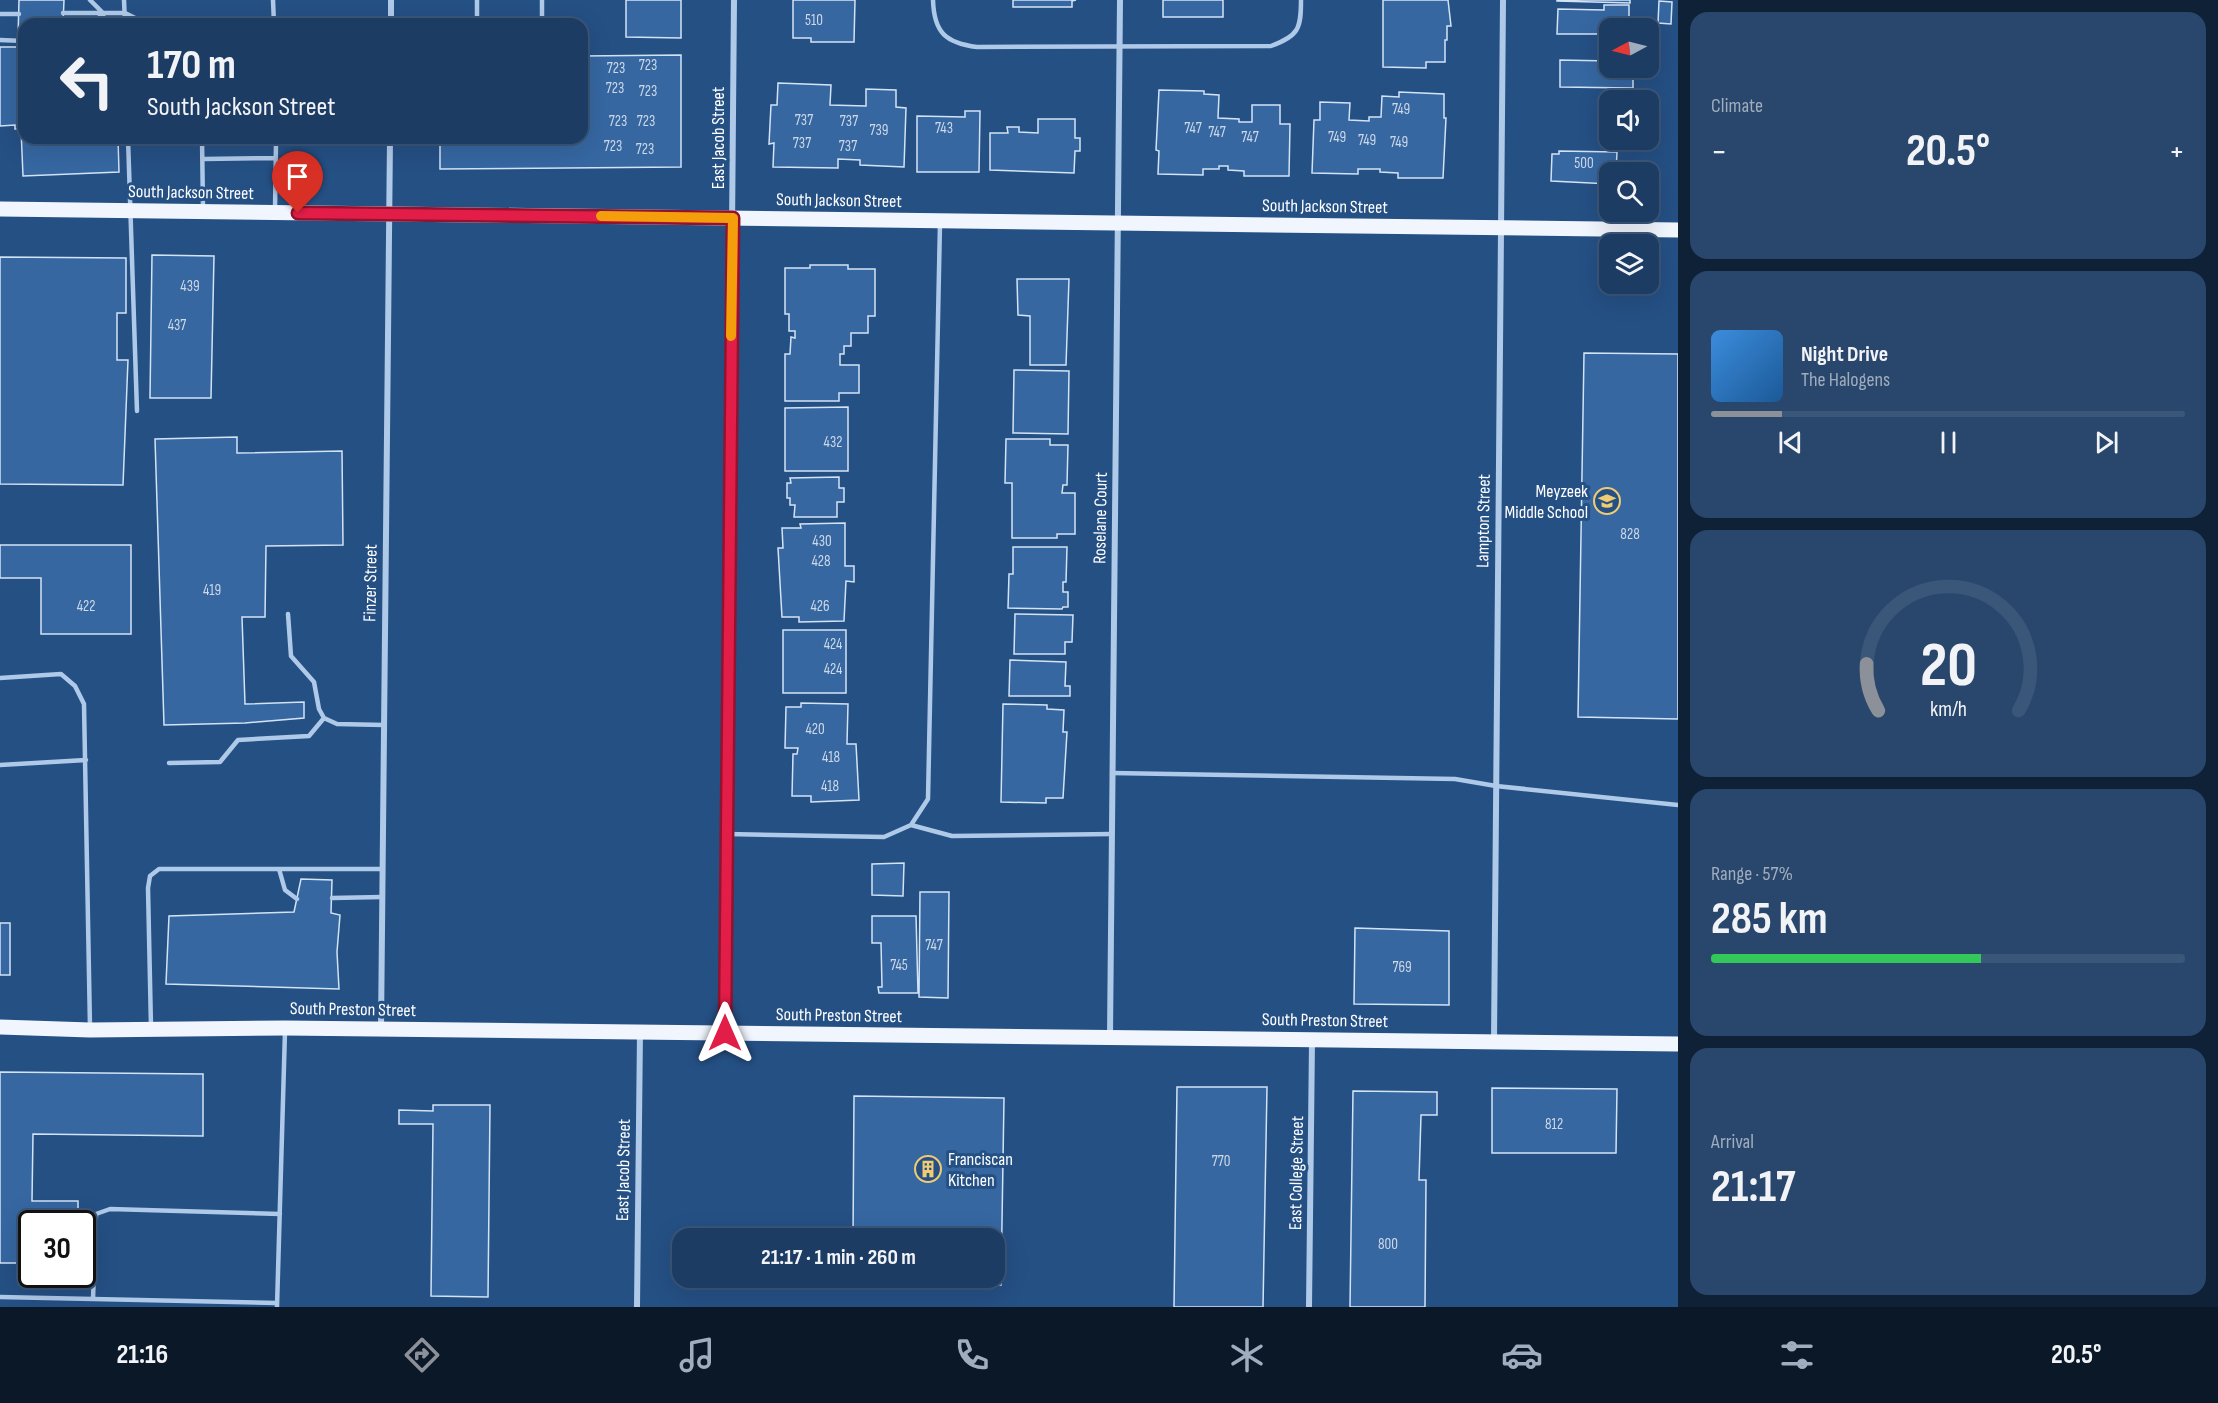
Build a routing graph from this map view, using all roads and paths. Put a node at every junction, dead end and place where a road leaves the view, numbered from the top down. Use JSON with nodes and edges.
{"nodes":[{"id":1,"x":90,"y":0,"type":"edge"},
{"id":2,"x":124,"y":0,"type":"edge"},
{"id":3,"x":273,"y":0,"type":"edge"},
{"id":4,"x":391,"y":0,"type":"edge"},
{"id":5,"x":477,"y":0,"type":"edge"},
{"id":6,"x":542,"y":0,"type":"edge"},
{"id":7,"x":734,"y":0,"type":"edge"},
{"id":8,"x":933,"y":0,"type":"edge"},
{"id":9,"x":1120,"y":0,"type":"edge"},
{"id":10,"x":1301,"y":0,"type":"edge"},
{"id":11,"x":1503,"y":0,"type":"edge"},
{"id":12,"x":63,"y":13,"type":"dead end"},
{"id":13,"x":125,"y":13,"type":"junction"},
{"id":14,"x":0,"y":14,"type":"edge"},
{"id":15,"x":18,"y":14,"type":"dead end"},
{"id":16,"x":104,"y":14,"type":"junction"},
{"id":17,"x":98,"y":18,"type":"edge"},
{"id":18,"x":125,"y":18,"type":"edge"},
{"id":19,"x":135,"y":18,"type":"edge"},
{"id":20,"x":274,"y":18,"type":"edge"},
{"id":21,"x":391,"y":18,"type":"edge"},
{"id":22,"x":477,"y":18,"type":"edge"},
{"id":23,"x":542,"y":18,"type":"edge"},
{"id":24,"x":0,"y":40,"type":"edge"},
{"id":25,"x":18,"y":40,"type":"edge"},
{"id":26,"x":1119,"y":46,"type":"junction"},
{"id":27,"x":128,"y":144,"type":"edge"},
{"id":28,"x":202,"y":144,"type":"edge"},
{"id":29,"x":276,"y":144,"type":"edge"},
{"id":30,"x":390,"y":144,"type":"edge"},
{"id":31,"x":276,"y":158,"type":"junction"},
{"id":32,"x":203,"y":159,"type":"junction"},
{"id":33,"x":0,"y":209,"type":"edge"},
{"id":34,"x":130,"y":210,"type":"junction"},
{"id":35,"x":203,"y":211,"type":"junction"},
{"id":36,"x":275,"y":212,"type":"junction"},
{"id":37,"x":389,"y":213,"type":"junction"},
{"id":38,"x":733,"y":218,"type":"junction"},
{"id":39,"x":940,"y":221,"type":"junction"},
{"id":40,"x":1118,"y":224,"type":"junction"},
{"id":41,"x":1501,"y":228,"type":"junction"},
{"id":42,"x":1678,"y":230,"type":"edge"},
{"id":43,"x":137,"y":411,"type":"dead end"},
{"id":44,"x":288,"y":614,"type":"dead end"},
{"id":45,"x":0,"y":678,"type":"edge"},
{"id":46,"x":324,"y":718,"type":"junction"},
{"id":47,"x":384,"y":725,"type":"junction"},
{"id":48,"x":86,"y":760,"type":"junction"},
{"id":49,"x":169,"y":763,"type":"dead end"},
{"id":50,"x":0,"y":765,"type":"edge"},
{"id":51,"x":1112,"y":772,"type":"junction"},
{"id":52,"x":1496,"y":786,"type":"junction"},
{"id":53,"x":1678,"y":805,"type":"edge"},
{"id":54,"x":911,"y":825,"type":"junction"},
{"id":55,"x":727,"y":834,"type":"junction"},
{"id":56,"x":1112,"y":834,"type":"junction"},
{"id":57,"x":279,"y":869,"type":"junction"},
{"id":58,"x":383,"y":869,"type":"junction"},
{"id":59,"x":382,"y":897,"type":"junction"},
{"id":60,"x":332,"y":898,"type":"dead end"},
{"id":61,"x":297,"y":899,"type":"dead end"},
{"id":62,"x":0,"y":1027,"type":"edge"},
{"id":63,"x":285,"y":1028,"type":"junction"},
{"id":64,"x":381,"y":1029,"type":"junction"},
{"id":65,"x":90,"y":1030,"type":"junction"},
{"id":66,"x":151,"y":1030,"type":"junction"},
{"id":67,"x":640,"y":1032,"type":"junction"},
{"id":68,"x":725,"y":1033,"type":"junction"},
{"id":69,"x":1110,"y":1037,"type":"junction"},
{"id":70,"x":1312,"y":1040,"type":"junction"},
{"id":71,"x":1494,"y":1042,"type":"junction"},
{"id":72,"x":1678,"y":1044,"type":"edge"},
{"id":73,"x":280,"y":1214,"type":"junction"},
{"id":74,"x":0,"y":1297,"type":"edge"},
{"id":75,"x":93,"y":1299,"type":"junction"},
{"id":76,"x":226,"y":1304,"type":"edge"},
{"id":77,"x":277,"y":1305,"type":"edge"},
{"id":78,"x":637,"y":1307,"type":"edge"},
{"id":79,"x":1309,"y":1307,"type":"edge"}],
"edges":[{"from":1,"to":16,"type":"lane"},
{"from":2,"to":13,"type":"lane"},
{"from":3,"to":20,"type":"lane"},
{"from":4,"to":21,"type":"street"},
{"from":5,"to":22,"type":"lane"},
{"from":6,"to":23,"type":"lane"},
{"from":7,"to":38,"type":"street","name":"East Jacob Street"},
{"from":8,"to":26,"type":"lane"},
{"from":9,"to":26,"type":"street","name":"Roselane Court"},
{"from":10,"to":26,"type":"lane"},
{"from":11,"to":41,"type":"street","name":"Lampton Street"},
{"from":12,"to":16,"type":"lane"},
{"from":13,"to":16,"type":"lane"},
{"from":13,"to":18,"type":"lane"},
{"from":13,"to":19,"type":"lane"},
{"from":14,"to":15,"type":"lane"},
{"from":16,"to":17,"type":"lane"},
{"from":24,"to":25,"type":"lane"},
{"from":26,"to":40,"type":"street","name":"Roselane Court"},
{"from":27,"to":34,"type":"lane"},
{"from":28,"to":32,"type":"lane"},
{"from":29,"to":31,"type":"lane"},
{"from":30,"to":37,"type":"street","name":"Finzer Street"},
{"from":31,"to":32,"type":"lane"},
{"from":31,"to":36,"type":"lane"},
{"from":32,"to":35,"type":"lane"},
{"from":33,"to":34,"type":"main road","name":"South Jackson Street"},
{"from":34,"to":35,"type":"main road","name":"South Jackson Street"},
{"from":34,"to":43,"type":"lane"},
{"from":35,"to":36,"type":"main road","name":"South Jackson Street"},
{"from":36,"to":37,"type":"main road","name":"South Jackson Street"},
{"from":37,"to":38,"type":"main road","name":"South Jackson Street"},
{"from":37,"to":47,"type":"street","name":"Finzer Street"},
{"from":38,"to":39,"type":"main road","name":"South Jackson Street"},
{"from":38,"to":55,"type":"street","name":"East Jacob Street"},
{"from":39,"to":40,"type":"main road","name":"South Jackson Street"},
{"from":39,"to":54,"type":"lane"},
{"from":40,"to":41,"type":"main road","name":"South Jackson Street"},
{"from":40,"to":51,"type":"street","name":"Roselane Court"},
{"from":41,"to":42,"type":"main road","name":"South Jackson Street"},
{"from":41,"to":52,"type":"street","name":"Lampton Street"},
{"from":44,"to":46,"type":"lane"},
{"from":45,"to":48,"type":"lane"},
{"from":46,"to":47,"type":"lane"},
{"from":46,"to":49,"type":"lane"},
{"from":47,"to":58,"type":"street","name":"Finzer Street"},
{"from":48,"to":50,"type":"lane"},
{"from":48,"to":65,"type":"lane"},
{"from":51,"to":52,"type":"lane"},
{"from":51,"to":56,"type":"street","name":"Roselane Court"},
{"from":52,"to":53,"type":"lane"},
{"from":52,"to":71,"type":"street","name":"Lampton Street"},
{"from":54,"to":55,"type":"lane"},
{"from":54,"to":56,"type":"lane"},
{"from":55,"to":68,"type":"street","name":"East Jacob Street"},
{"from":56,"to":69,"type":"street","name":"Roselane Court"},
{"from":57,"to":58,"type":"lane"},
{"from":57,"to":61,"type":"lane"},
{"from":57,"to":66,"type":"lane"},
{"from":58,"to":59,"type":"street","name":"Finzer Street"},
{"from":59,"to":60,"type":"lane"},
{"from":59,"to":64,"type":"street","name":"Finzer Street"},
{"from":62,"to":65,"type":"main road","name":"South Preston Street"},
{"from":63,"to":64,"type":"main road","name":"South Preston Street"},
{"from":63,"to":66,"type":"main road","name":"South Preston Street"},
{"from":63,"to":73,"type":"lane"},
{"from":64,"to":67,"type":"main road","name":"South Preston Street"},
{"from":65,"to":66,"type":"main road","name":"South Preston Street"},
{"from":67,"to":68,"type":"main road","name":"South Preston Street"},
{"from":67,"to":78,"type":"street","name":"East Jacob Street"},
{"from":68,"to":69,"type":"main road","name":"South Preston Street"},
{"from":69,"to":70,"type":"main road","name":"South Preston Street"},
{"from":70,"to":71,"type":"main road","name":"South Preston Street"},
{"from":70,"to":79,"type":"street","name":"East College Street"},
{"from":71,"to":72,"type":"main road","name":"South Preston Street"},
{"from":73,"to":75,"type":"lane"},
{"from":73,"to":77,"type":"lane"},
{"from":74,"to":75,"type":"lane"},
{"from":75,"to":76,"type":"lane"},
{"from":76,"to":77,"type":"lane"}]}
